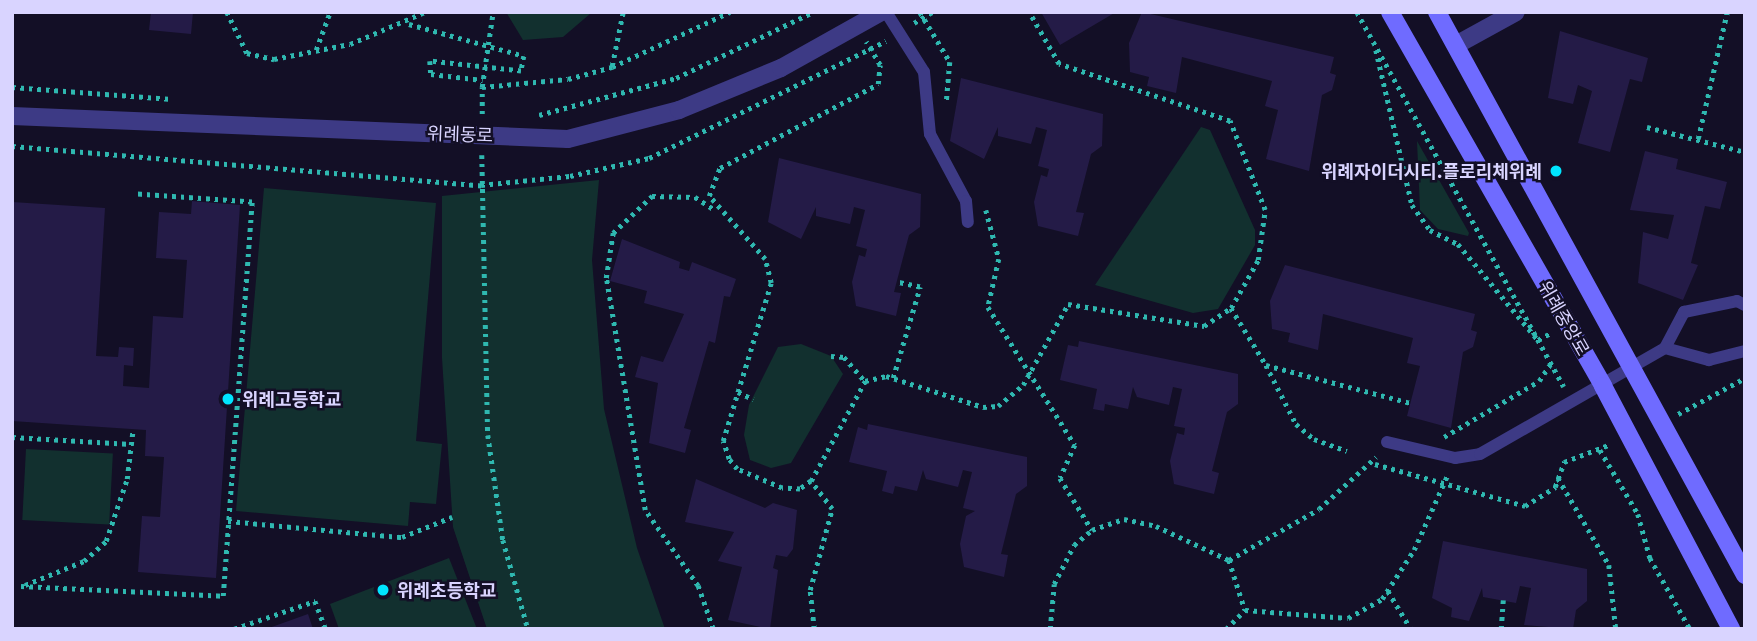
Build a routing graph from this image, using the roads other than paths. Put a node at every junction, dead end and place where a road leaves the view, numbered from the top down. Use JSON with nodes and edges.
{"nodes":[{"id":1,"x":881,"y":12,"type":"edge"},
{"id":2,"x":886,"y":12,"type":"edge"},
{"id":3,"x":1390,"y":12,"type":"edge"},
{"id":4,"x":1437,"y":12,"type":"edge"},
{"id":5,"x":1516,"y":12,"type":"edge"},
{"id":6,"x":1456,"y":46,"type":"junction"},
{"id":7,"x":12,"y":116,"type":"edge"},
{"id":8,"x":968,"y":222,"type":"dead end"},
{"id":9,"x":1744,"y":305,"type":"edge"},
{"id":10,"x":1665,"y":348,"type":"junction"},
{"id":11,"x":1745,"y":351,"type":"edge"},
{"id":12,"x":1633,"y":370,"type":"junction"},
{"id":13,"x":1603,"y":386,"type":"junction"},
{"id":14,"x":1387,"y":442,"type":"dead end"},
{"id":15,"x":1745,"y":575,"type":"edge"},
{"id":16,"x":1731,"y":629,"type":"edge"}],
"edges":[{"from":1,"to":7,"type":"street","name":"위례동로"},
{"from":2,"to":8,"type":"lane"},
{"from":3,"to":13,"type":"main road","name":"위례중앙로"},
{"from":4,"to":6,"type":"main road","name":"위례중앙로"},
{"from":5,"to":6,"type":"street"},
{"from":6,"to":12,"type":"main road","name":"위례중앙로"},
{"from":9,"to":10,"type":"lane"},
{"from":10,"to":11,"type":"lane"},
{"from":10,"to":12,"type":"lane"},
{"from":12,"to":13,"type":"lane"},
{"from":12,"to":15,"type":"main road","name":"위례중앙로"},
{"from":13,"to":14,"type":"lane"},
{"from":13,"to":16,"type":"main road","name":"위례중앙로"}]}
